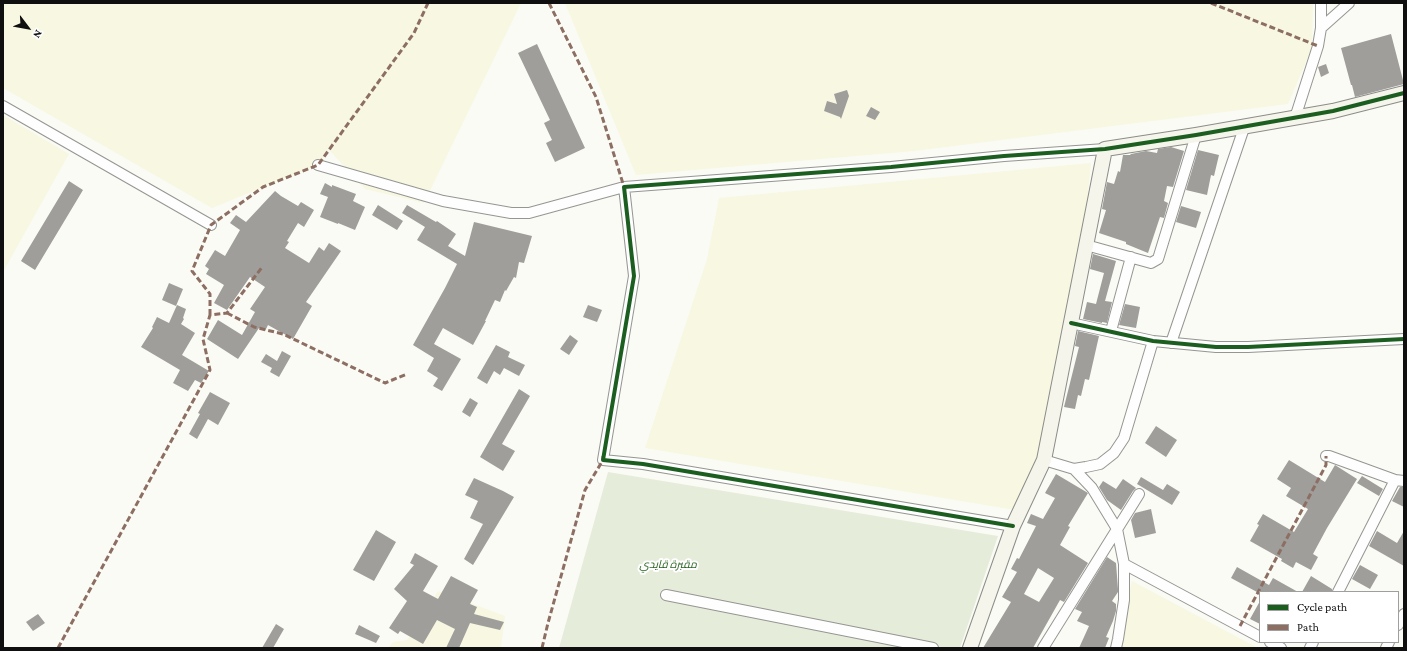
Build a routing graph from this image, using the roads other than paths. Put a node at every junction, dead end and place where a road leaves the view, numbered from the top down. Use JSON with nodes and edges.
{"nodes":[{"id":1,"x":1321,"y":3,"type":"edge"},
{"id":2,"x":1349,"y":3,"type":"edge"},
{"id":3,"x":1321,"y":28,"type":"junction"},
{"id":4,"x":1404,"y":93,"type":"edge"},
{"id":5,"x":3,"y":106,"type":"edge"},
{"id":6,"x":1295,"y":118,"type":"junction"},
{"id":7,"x":1245,"y":125,"type":"junction"},
{"id":8,"x":1196,"y":135,"type":"junction"},
{"id":9,"x":1105,"y":149,"type":"junction"},
{"id":10,"x":318,"y":165,"type":"dead end"},
{"id":11,"x":624,"y":187,"type":"junction"},
{"id":12,"x":211,"y":225,"type":"dead end"},
{"id":13,"x":1086,"y":245,"type":"junction"},
{"id":14,"x":1131,"y":257,"type":"junction"},
{"id":15,"x":1071,"y":323,"type":"junction"},
{"id":16,"x":1110,"y":331,"type":"junction"},
{"id":17,"x":1404,"y":339,"type":"edge"},
{"id":18,"x":1153,"y":341,"type":"junction"},
{"id":19,"x":1171,"y":343,"type":"junction"},
{"id":20,"x":1326,"y":456,"type":"dead end"},
{"id":21,"x":1044,"y":460,"type":"junction"},
{"id":22,"x":1074,"y":469,"type":"junction"},
{"id":23,"x":1400,"y":480,"type":"edge"},
{"id":24,"x":1139,"y":494,"type":"dead end"},
{"id":25,"x":1012,"y":526,"type":"junction"},
{"id":26,"x":1117,"y":529,"type":"junction"},
{"id":27,"x":1124,"y":564,"type":"junction"},
{"id":28,"x":1339,"y":591,"type":"edge"},
{"id":29,"x":666,"y":595,"type":"dead end"},
{"id":30,"x":1404,"y":614,"type":"edge"},
{"id":31,"x":1399,"y":623,"type":"edge"},
{"id":32,"x":1259,"y":636,"type":"edge"},
{"id":33,"x":1272,"y":643,"type":"edge"},
{"id":34,"x":933,"y":648,"type":"edge"},
{"id":35,"x":970,"y":648,"type":"edge"},
{"id":36,"x":1043,"y":648,"type":"edge"},
{"id":37,"x":1116,"y":648,"type":"edge"},
{"id":38,"x":1281,"y":648,"type":"edge"}],
"edges":[{"from":1,"to":3,"type":"street"},
{"from":2,"to":3,"type":"street"},
{"from":3,"to":6,"type":"street"},
{"from":4,"to":6,"type":"street"},
{"from":5,"to":12,"type":"street"},
{"from":6,"to":7,"type":"street"},
{"from":7,"to":8,"type":"street"},
{"from":7,"to":19,"type":"street"},
{"from":8,"to":9,"type":"street"},
{"from":8,"to":14,"type":"street"},
{"from":9,"to":11,"type":"street"},
{"from":9,"to":13,"type":"street"},
{"from":10,"to":11,"type":"street"},
{"from":11,"to":25,"type":"street"},
{"from":13,"to":14,"type":"street"},
{"from":13,"to":15,"type":"street"},
{"from":14,"to":16,"type":"street"},
{"from":15,"to":16,"type":"street"},
{"from":15,"to":21,"type":"street"},
{"from":16,"to":18,"type":"street"},
{"from":17,"to":19,"type":"street"},
{"from":18,"to":19,"type":"street"},
{"from":18,"to":22,"type":"street"},
{"from":20,"to":23,"type":"street"},
{"from":21,"to":22,"type":"street"},
{"from":21,"to":25,"type":"street"},
{"from":22,"to":26,"type":"street"},
{"from":23,"to":28,"type":"street"},
{"from":24,"to":26,"type":"street"},
{"from":25,"to":35,"type":"street"},
{"from":26,"to":27,"type":"street"},
{"from":26,"to":36,"type":"street"},
{"from":27,"to":32,"type":"street"},
{"from":27,"to":37,"type":"street"},
{"from":29,"to":34,"type":"street"},
{"from":30,"to":31,"type":"street"},
{"from":33,"to":38,"type":"street"}]}
